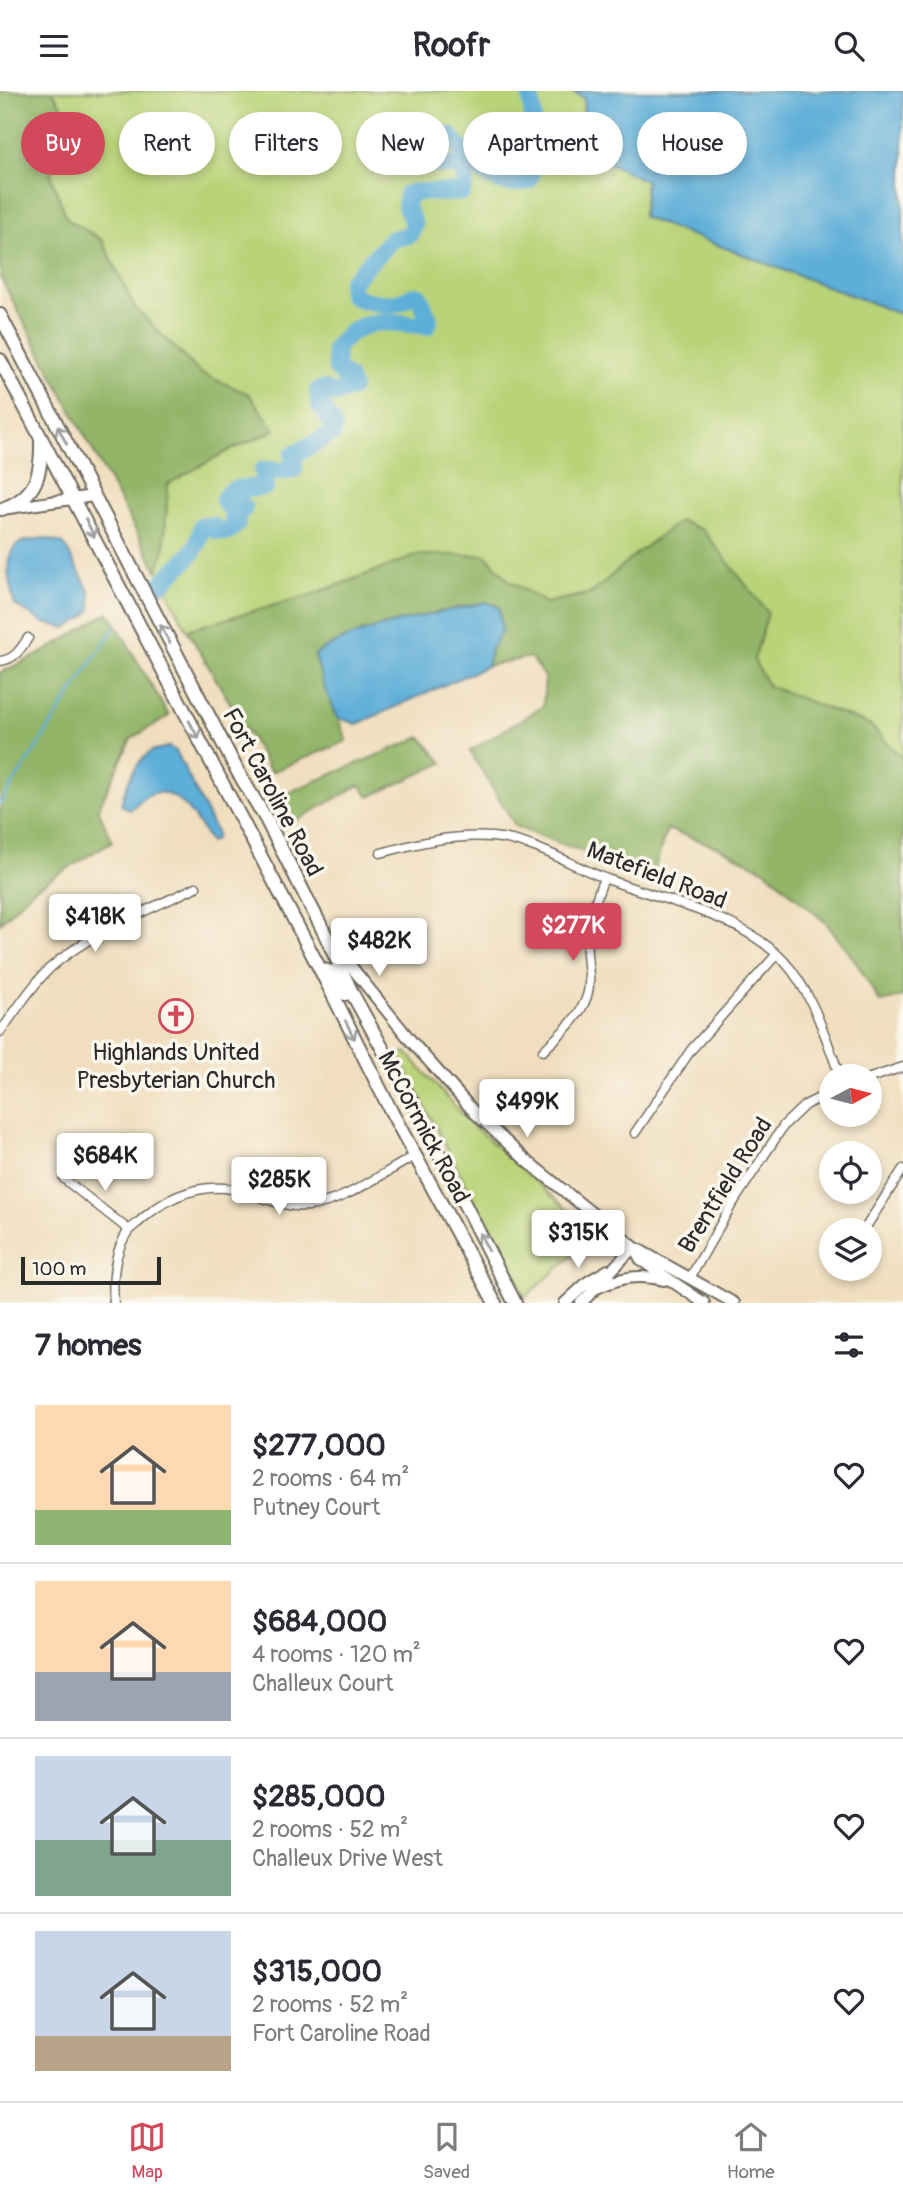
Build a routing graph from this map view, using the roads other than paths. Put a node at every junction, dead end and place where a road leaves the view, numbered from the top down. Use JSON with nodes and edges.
{"nodes":[{"id":1,"x":0,"y":315,"type":"edge"},
{"id":2,"x":0,"y":360,"type":"edge"},
{"id":3,"x":41,"y":436,"type":"junction"},
{"id":4,"x":93,"y":496,"type":"junction"},
{"id":5,"x":75,"y":499,"type":"junction"},
{"id":6,"x":1,"y":509,"type":"edge"},
{"id":7,"x":28,"y":638,"type":"dead end"},
{"id":8,"x":0,"y":661,"type":"edge"},
{"id":9,"x":381,"y":853,"type":"dead end"},
{"id":10,"x":604,"y":878,"type":"junction"},
{"id":11,"x":196,"y":887,"type":"dead end"},
{"id":12,"x":324,"y":932,"type":"junction"},
{"id":13,"x":777,"y":954,"type":"junction"},
{"id":14,"x":320,"y":969,"type":"junction"},
{"id":15,"x":0,"y":1032,"type":"edge"},
{"id":16,"x":375,"y":1034,"type":"junction"},
{"id":17,"x":543,"y":1051,"type":"dead end"},
{"id":18,"x":835,"y":1064,"type":"edge"},
{"id":19,"x":903,"y":1067,"type":"edge"},
{"id":20,"x":882,"y":1074,"type":"edge"},
{"id":21,"x":819,"y":1098,"type":"edge"},
{"id":22,"x":635,"y":1133,"type":"dead end"},
{"id":23,"x":415,"y":1156,"type":"junction"},
{"id":24,"x":903,"y":1169,"type":"edge"},
{"id":25,"x":64,"y":1179,"type":"dead end"},
{"id":26,"x":872,"y":1218,"type":"edge"},
{"id":27,"x":129,"y":1230,"type":"junction"},
{"id":28,"x":634,"y":1247,"type":"junction"},
{"id":29,"x":613,"y":1266,"type":"junction"},
{"id":30,"x":690,"y":1278,"type":"junction"},
{"id":31,"x":674,"y":1283,"type":"junction"},
{"id":32,"x":597,"y":1289,"type":"junction"},
{"id":33,"x":114,"y":1303,"type":"edge"},
{"id":34,"x":495,"y":1303,"type":"edge"},
{"id":35,"x":515,"y":1303,"type":"edge"},
{"id":36,"x":565,"y":1303,"type":"edge"},
{"id":37,"x":581,"y":1303,"type":"edge"},
{"id":38,"x":704,"y":1303,"type":"edge"},
{"id":39,"x":734,"y":1303,"type":"edge"}],
"edges":[{"from":4,"to":1,"type":"main road","name":"Fort Caroline Road","one_way":true},
{"from":2,"to":3,"type":"main road","name":"Fort Caroline Road"},
{"from":3,"to":5,"type":"main road","name":"Fort Caroline Road"},
{"from":3,"to":6,"type":"main road"},
{"from":4,"to":5,"type":"street"},
{"from":12,"to":4,"type":"main road","name":"Fort Caroline Road","one_way":true},
{"from":5,"to":6,"type":"street"},
{"from":5,"to":14,"type":"main road","name":"Fort Caroline Road","one_way":true},
{"from":7,"to":8,"type":"street"},
{"from":9,"to":10,"type":"street","name":"Matefield Road"},
{"from":10,"to":13,"type":"street","name":"Matefield Road"},
{"from":10,"to":17,"type":"street"},
{"from":11,"to":15,"type":"street"},
{"from":12,"to":16,"type":"main road","name":"McCormick Road"},
{"from":12,"to":28,"type":"street","name":"Fort Caroline Road"},
{"from":13,"to":18,"type":"street","name":"Matefield Road"},
{"from":13,"to":22,"type":"street"},
{"from":14,"to":16,"type":"main road"},
{"from":14,"to":23,"type":"main road","name":"McCormick Road","one_way":true},
{"from":35,"to":16,"type":"main road","name":"McCormick Road","one_way":true},
{"from":19,"to":20,"type":"street"},
{"from":21,"to":30,"type":"street","name":"Brentfield Road"},
{"from":23,"to":27,"type":"street"},
{"from":23,"to":34,"type":"main road","name":"McCormick Road"},
{"from":24,"to":26,"type":"street"},
{"from":25,"to":27,"type":"street"},
{"from":27,"to":33,"type":"street"},
{"from":28,"to":29,"type":"street"},
{"from":28,"to":30,"type":"street","name":"Fort Caroline Road"},
{"from":28,"to":31,"type":"street","name":"Fort Caroline Road"},
{"from":29,"to":32,"type":"street"},
{"from":29,"to":36,"type":"street"},
{"from":30,"to":39,"type":"street","name":"Fort Caroline Road"},
{"from":31,"to":32,"type":"street"},
{"from":31,"to":38,"type":"street","name":"Fort Caroline Road"},
{"from":32,"to":37,"type":"street"}]}
